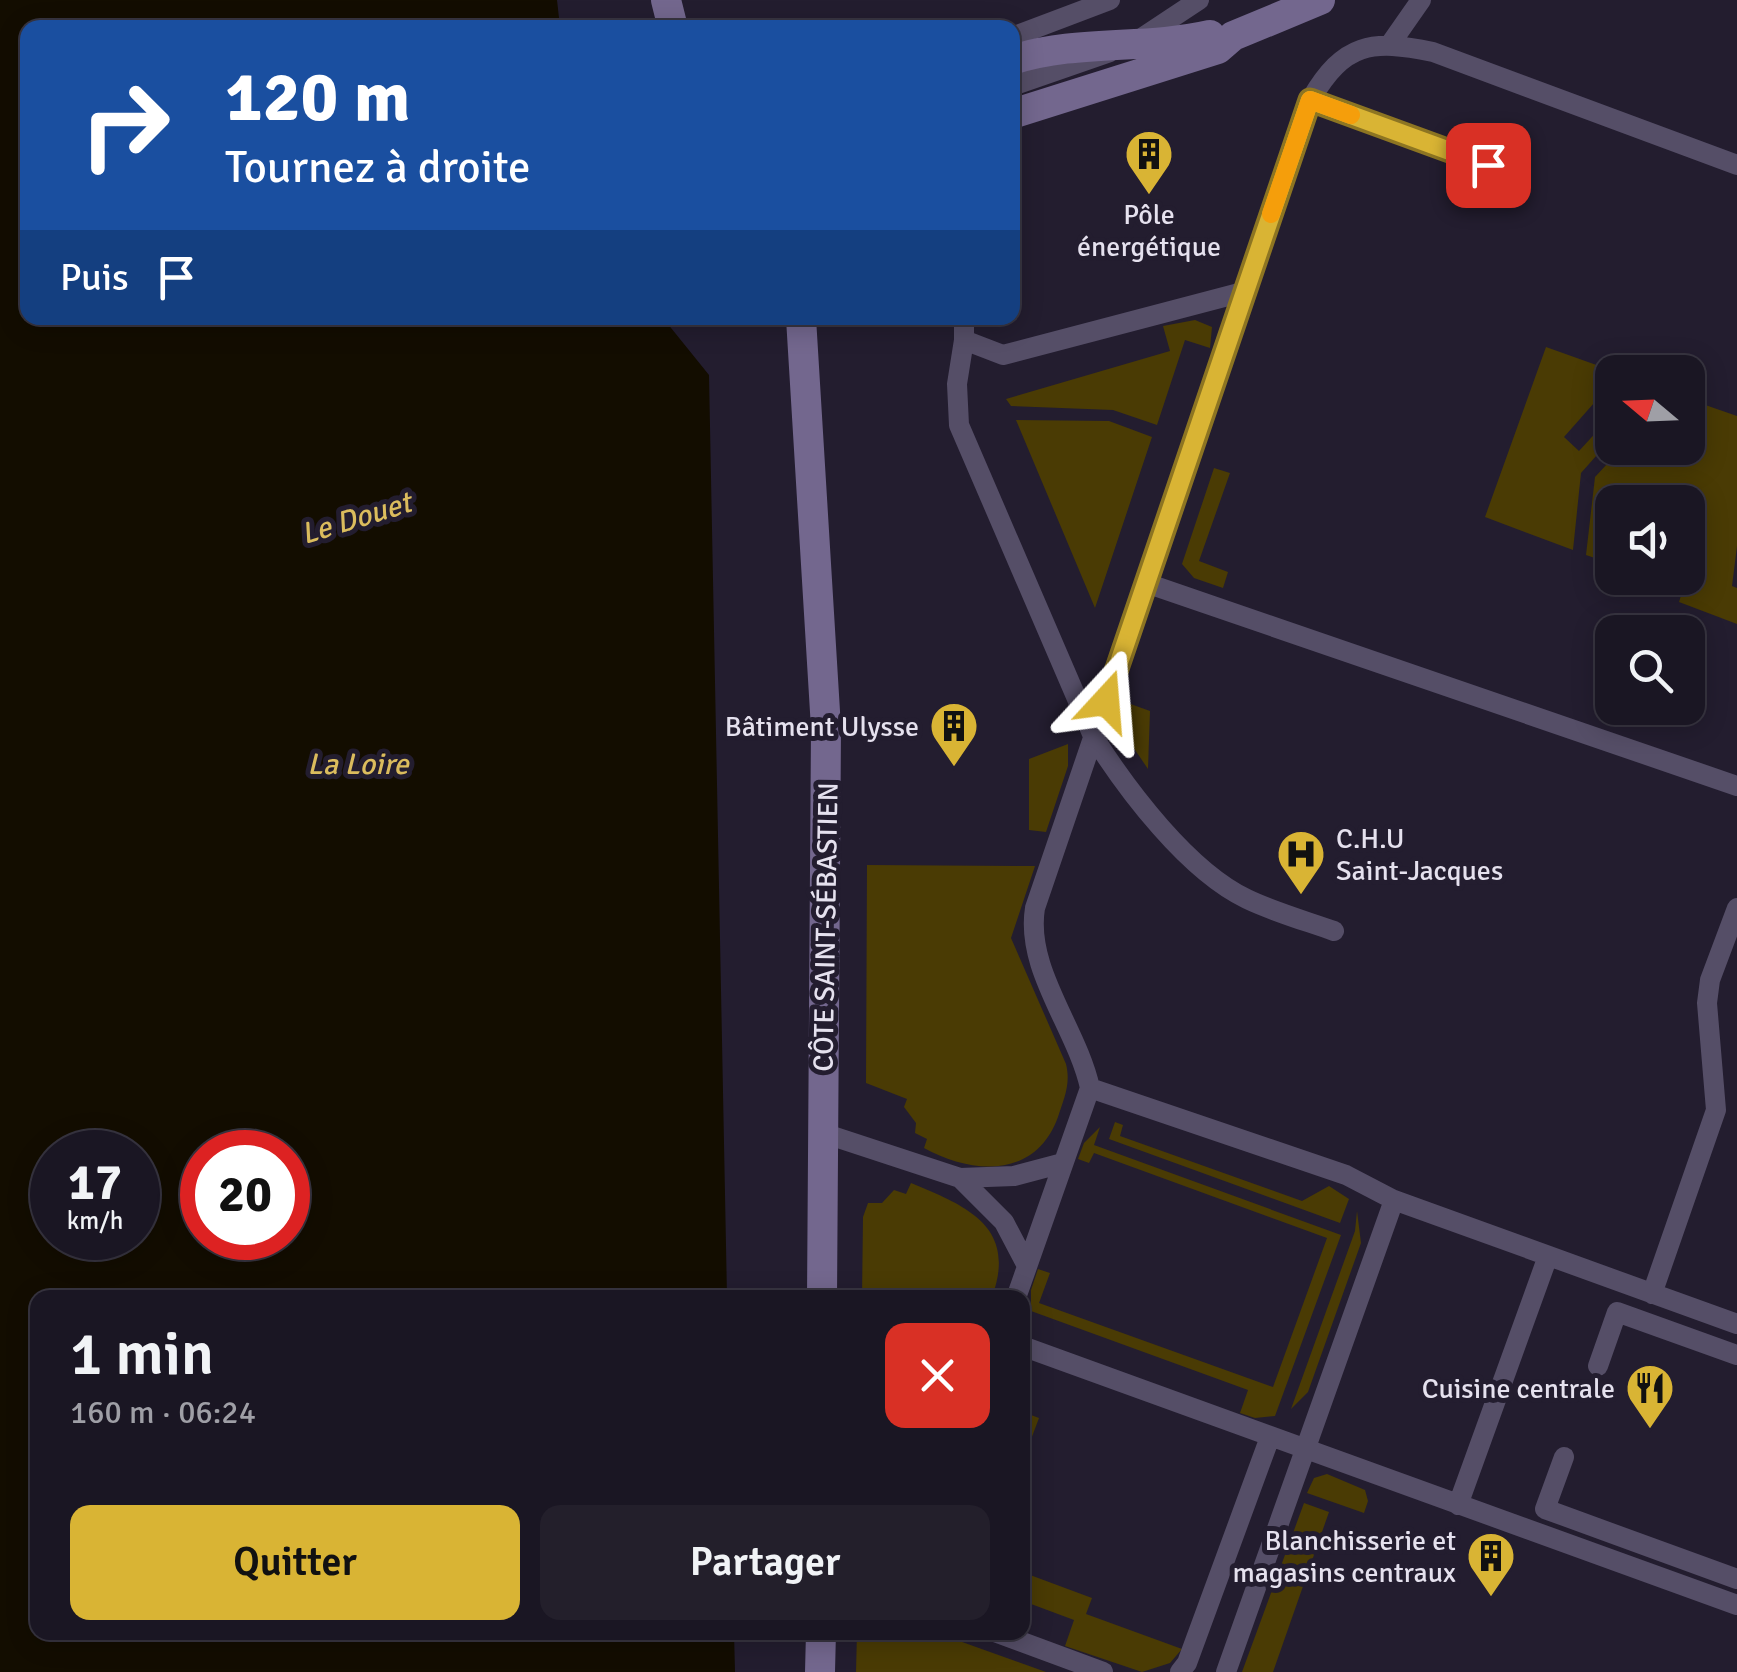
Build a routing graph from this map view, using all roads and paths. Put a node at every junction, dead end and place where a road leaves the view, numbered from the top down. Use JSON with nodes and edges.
{"nodes":[{"id":1,"x":1110,"y":0,"type":"edge"},
{"id":2,"x":1199,"y":0,"type":"edge"},
{"id":3,"x":1320,"y":0,"type":"edge"},
{"id":4,"x":1421,"y":0,"type":"edge"},
{"id":5,"x":1020,"y":33,"type":"edge"},
{"id":6,"x":1232,"y":36,"type":"junction"},
{"id":7,"x":1133,"y":43,"type":"junction"},
{"id":8,"x":1391,"y":43,"type":"junction"},
{"id":9,"x":1020,"y":57,"type":"edge"},
{"id":10,"x":1020,"y":83,"type":"edge"},
{"id":11,"x":1310,"y":100,"type":"junction"},
{"id":12,"x":1020,"y":111,"type":"edge"},
{"id":13,"x":1488,"y":165,"type":"dead end"},
{"id":14,"x":1737,"y":166,"type":"edge"},
{"id":15,"x":1244,"y":292,"type":"junction"},
{"id":16,"x":801,"y":325,"type":"edge"},
{"id":17,"x":964,"y":325,"type":"edge"},
{"id":18,"x":964,"y":340,"type":"junction"},
{"id":19,"x":1146,"y":583,"type":"junction"},
{"id":20,"x":1093,"y":736,"type":"junction"},
{"id":21,"x":1737,"y":786,"type":"edge"},
{"id":22,"x":1737,"y":908,"type":"edge"},
{"id":23,"x":1334,"y":931,"type":"dead end"},
{"id":24,"x":1090,"y":1088,"type":"junction"},
{"id":25,"x":823,"y":1133,"type":"junction"},
{"id":26,"x":1063,"y":1163,"type":"junction"},
{"id":27,"x":960,"y":1178,"type":"junction"},
{"id":28,"x":1394,"y":1200,"type":"junction"},
{"id":29,"x":1548,"y":1256,"type":"junction"},
{"id":30,"x":1027,"y":1266,"type":"junction"},
{"id":31,"x":822,"y":1290,"type":"edge"},
{"id":32,"x":1019,"y":1290,"type":"edge"},
{"id":33,"x":1652,"y":1294,"type":"junction"},
{"id":34,"x":1737,"y":1324,"type":"edge"},
{"id":35,"x":1030,"y":1349,"type":"edge"},
{"id":36,"x":1737,"y":1355,"type":"edge"},
{"id":37,"x":1598,"y":1366,"type":"dead end"},
{"id":38,"x":1270,"y":1437,"type":"junction"},
{"id":39,"x":1305,"y":1450,"type":"junction"},
{"id":40,"x":1564,"y":1457,"type":"dead end"},
{"id":41,"x":1458,"y":1506,"type":"junction"},
{"id":42,"x":1737,"y":1579,"type":"edge"},
{"id":43,"x":1737,"y":1605,"type":"edge"},
{"id":44,"x":821,"y":1640,"type":"edge"},
{"id":45,"x":1017,"y":1640,"type":"edge"},
{"id":46,"x":820,"y":1672,"type":"edge"},
{"id":47,"x":1103,"y":1672,"type":"edge"},
{"id":48,"x":1180,"y":1672,"type":"edge"},
{"id":49,"x":1226,"y":1672,"type":"edge"}],
"edges":[{"from":1,"to":5,"type":"lane"},
{"from":2,"to":7,"type":"lane"},
{"from":3,"to":6,"type":"main road"},
{"from":4,"to":8,"type":"lane"},
{"from":6,"to":7,"type":"main road"},
{"from":6,"to":12,"type":"main road"},
{"from":7,"to":9,"type":"main road"},
{"from":7,"to":10,"type":"lane"},
{"from":8,"to":11,"type":"lane"},
{"from":8,"to":14,"type":"lane"},
{"from":11,"to":13,"type":"lane"},
{"from":11,"to":15,"type":"lane"},
{"from":15,"to":18,"type":"lane"},
{"from":15,"to":19,"type":"lane"},
{"from":16,"to":25,"type":"main road","name":"CÔTE SAINT-SÉBASTIEN"},
{"from":17,"to":18,"type":"lane"},
{"from":18,"to":20,"type":"lane"},
{"from":19,"to":20,"type":"lane"},
{"from":19,"to":21,"type":"lane"},
{"from":20,"to":23,"type":"lane"},
{"from":20,"to":24,"type":"lane"},
{"from":22,"to":33,"type":"lane"},
{"from":24,"to":26,"type":"lane"},
{"from":24,"to":28,"type":"lane"},
{"from":25,"to":27,"type":"lane"},
{"from":25,"to":31,"type":"main road","name":"CÔTE SAINT-SÉBASTIEN"},
{"from":26,"to":27,"type":"lane"},
{"from":26,"to":30,"type":"lane"},
{"from":27,"to":30,"type":"lane"},
{"from":28,"to":29,"type":"lane"},
{"from":28,"to":39,"type":"lane"},
{"from":29,"to":33,"type":"lane"},
{"from":29,"to":41,"type":"lane"},
{"from":30,"to":32,"type":"lane"},
{"from":33,"to":34,"type":"lane"},
{"from":35,"to":38,"type":"lane"},
{"from":36,"to":37,"type":"lane"},
{"from":38,"to":39,"type":"lane"},
{"from":38,"to":48,"type":"lane"},
{"from":39,"to":41,"type":"lane"},
{"from":39,"to":49,"type":"lane"},
{"from":40,"to":42,"type":"lane"},
{"from":41,"to":43,"type":"lane"},
{"from":44,"to":46,"type":"main road"},
{"from":45,"to":47,"type":"lane"}]}
